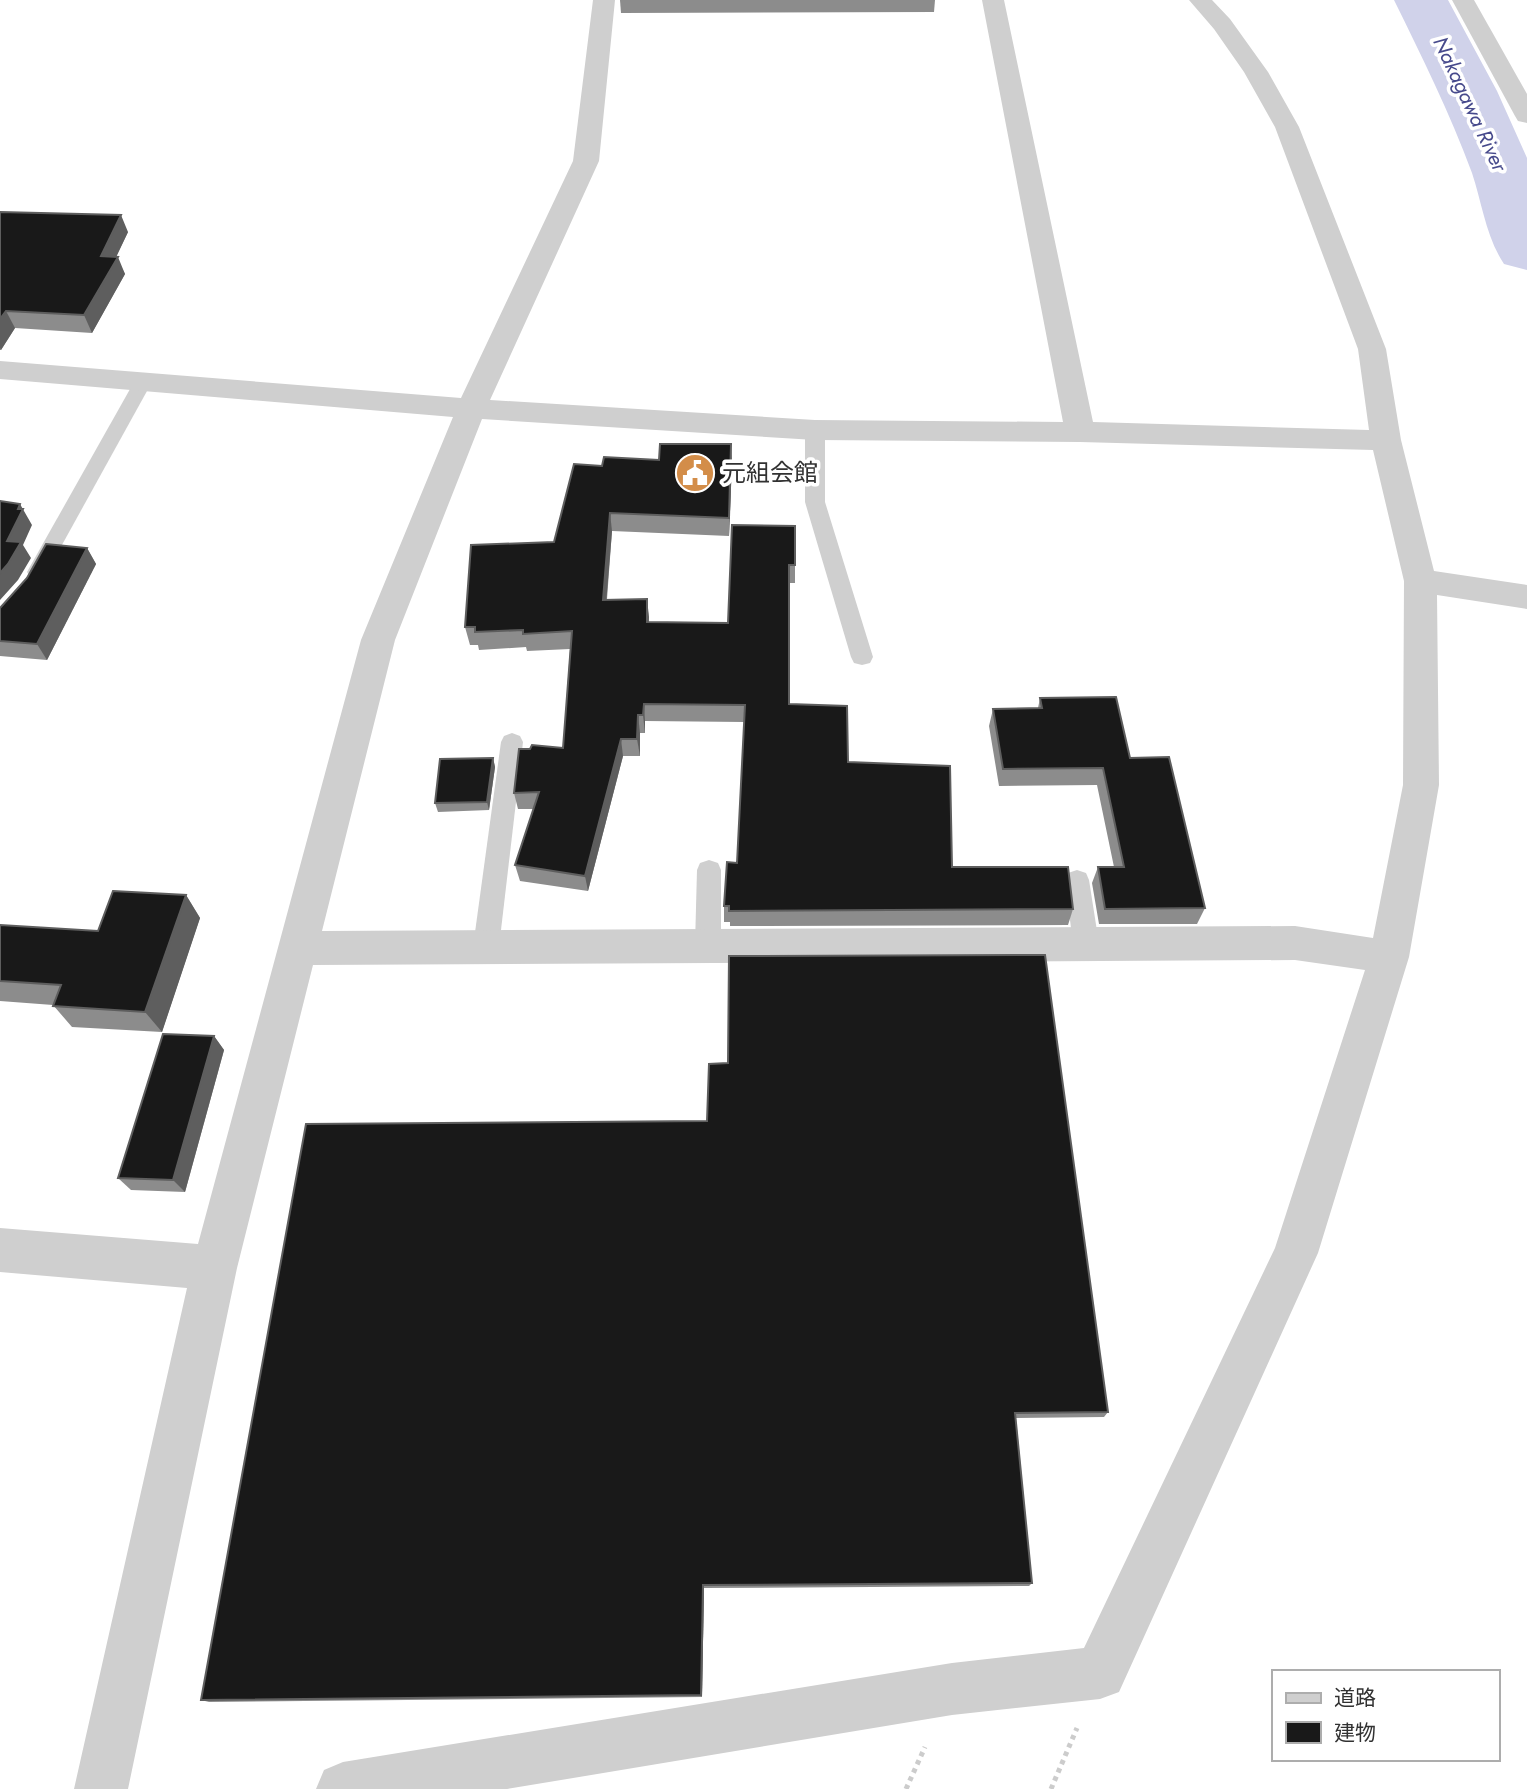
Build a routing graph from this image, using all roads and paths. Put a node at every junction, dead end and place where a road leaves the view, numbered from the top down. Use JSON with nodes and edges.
{"nodes":[{"id":1,"x":604,"y":0,"type":"edge"},
{"id":2,"x":993,"y":0,"type":"edge"},
{"id":3,"x":1200,"y":0,"type":"edge"},
{"id":4,"x":1462,"y":0,"type":"edge"},
{"id":5,"x":1527,"y":116,"type":"edge"},
{"id":6,"x":0,"y":370,"type":"edge"},
{"id":7,"x":143,"y":382,"type":"junction"},
{"id":8,"x":471,"y":409,"type":"junction"},
{"id":9,"x":815,"y":430,"type":"junction"},
{"id":10,"x":1080,"y":432,"type":"junction"},
{"id":11,"x":1386,"y":440,"type":"junction"},
{"id":12,"x":1420,"y":581,"type":"junction"},
{"id":13,"x":29,"y":587,"type":"edge"},
{"id":14,"x":1527,"y":597,"type":"edge"},
{"id":15,"x":862,"y":657,"type":"dead end"},
{"id":16,"x":512,"y":742,"type":"dead end"},
{"id":17,"x":709,"y":870,"type":"dead end"},
{"id":18,"x":1077,"y":880,"type":"dead end"},
{"id":19,"x":1086,"y":944,"type":"junction"},
{"id":20,"x":708,"y":945,"type":"junction"},
{"id":21,"x":486,"y":947,"type":"junction"},
{"id":22,"x":298,"y":948,"type":"junction"},
{"id":23,"x":1389,"y":957,"type":"junction"},
{"id":24,"x":0,"y":1250,"type":"edge"},
{"id":25,"x":214,"y":1268,"type":"junction"},
{"id":26,"x":101,"y":1789,"type":"edge"},
{"id":27,"x":343,"y":1789,"type":"edge"}],
"edges":[{"from":1,"to":8,"type":"street"},
{"from":2,"to":10,"type":"street"},
{"from":3,"to":11,"type":"street"},
{"from":4,"to":5,"type":"street"},
{"from":6,"to":7,"type":"street"},
{"from":7,"to":8,"type":"street"},
{"from":7,"to":13,"type":"lane"},
{"from":8,"to":9,"type":"street"},
{"from":8,"to":22,"type":"street"},
{"from":9,"to":10,"type":"street"},
{"from":9,"to":15,"type":"lane"},
{"from":10,"to":11,"type":"street"},
{"from":11,"to":12,"type":"street"},
{"from":12,"to":14,"type":"street"},
{"from":12,"to":23,"type":"street"},
{"from":16,"to":21,"type":"lane"},
{"from":17,"to":20,"type":"lane"},
{"from":18,"to":19,"type":"lane"},
{"from":19,"to":20,"type":"street"},
{"from":19,"to":23,"type":"street"},
{"from":20,"to":21,"type":"street"},
{"from":21,"to":22,"type":"street"},
{"from":22,"to":25,"type":"street"},
{"from":23,"to":27,"type":"street"},
{"from":24,"to":25,"type":"street"},
{"from":25,"to":26,"type":"street"}]}
